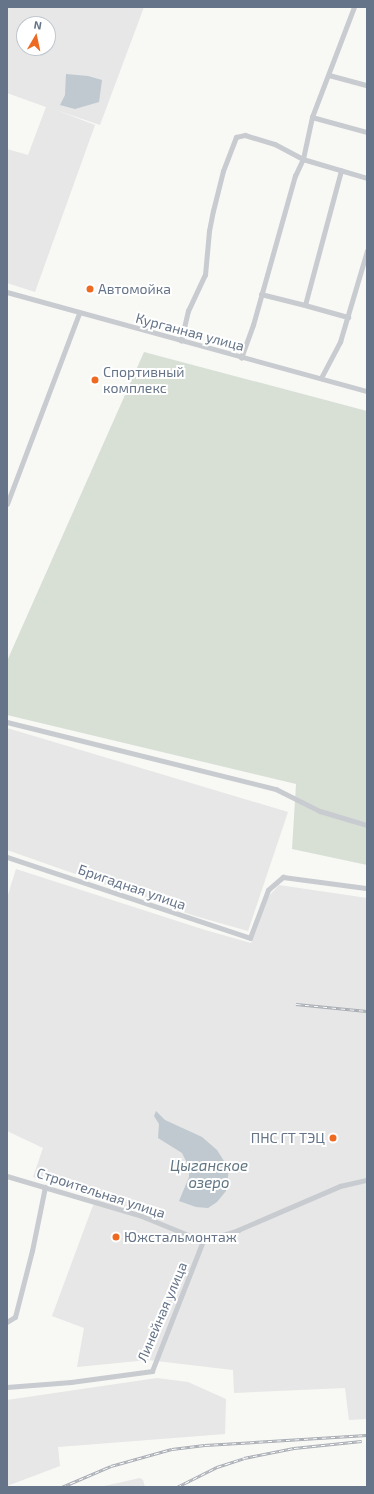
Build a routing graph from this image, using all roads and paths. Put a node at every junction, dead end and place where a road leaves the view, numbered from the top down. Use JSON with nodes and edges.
{"nodes":[{"id":1,"x":354,"y":7,"type":"edge"},
{"id":2,"x":329,"y":75,"type":"junction"},
{"id":3,"x":367,"y":85,"type":"edge"},
{"id":4,"x":312,"y":117,"type":"junction"},
{"id":5,"x":367,"y":132,"type":"edge"},
{"id":6,"x":303,"y":159,"type":"junction"},
{"id":7,"x":341,"y":172,"type":"junction"},
{"id":8,"x":367,"y":178,"type":"edge"},
{"id":9,"x":367,"y":251,"type":"edge"},
{"id":10,"x":7,"y":292,"type":"edge"},
{"id":11,"x":261,"y":294,"type":"junction"},
{"id":12,"x":305,"y":305,"type":"junction"},
{"id":13,"x":79,"y":313,"type":"junction"},
{"id":14,"x":348,"y":317,"type":"junction"},
{"id":15,"x":181,"y":341,"type":"junction"},
{"id":16,"x":241,"y":358,"type":"junction"},
{"id":17,"x":321,"y":378,"type":"junction"},
{"id":18,"x":367,"y":391,"type":"edge"},
{"id":19,"x":7,"y":504,"type":"edge"},
{"id":20,"x":7,"y":722,"type":"edge"},
{"id":21,"x":367,"y":824,"type":"edge"},
{"id":22,"x":7,"y":856,"type":"edge"},
{"id":23,"x":367,"y":888,"type":"edge"},
{"id":24,"x":7,"y":1176,"type":"edge"},
{"id":25,"x":367,"y":1180,"type":"edge"},
{"id":26,"x":45,"y":1187,"type":"junction"},
{"id":27,"x":204,"y":1241,"type":"junction"},
{"id":28,"x":7,"y":1322,"type":"edge"},
{"id":29,"x":7,"y":1387,"type":"edge"}],
"edges":[{"from":1,"to":2,"type":"street"},
{"from":2,"to":3,"type":"street"},
{"from":2,"to":4,"type":"street"},
{"from":4,"to":5,"type":"street"},
{"from":4,"to":6,"type":"street"},
{"from":6,"to":7,"type":"street"},
{"from":6,"to":11,"type":"street"},
{"from":6,"to":15,"type":"street"},
{"from":7,"to":8,"type":"street"},
{"from":7,"to":12,"type":"street"},
{"from":9,"to":14,"type":"street"},
{"from":10,"to":13,"type":"street","name":"Курганная улица"},
{"from":11,"to":12,"type":"street"},
{"from":11,"to":16,"type":"street"},
{"from":12,"to":14,"type":"street"},
{"from":13,"to":15,"type":"street","name":"Курганная улица"},
{"from":13,"to":19,"type":"street"},
{"from":14,"to":17,"type":"street"},
{"from":15,"to":16,"type":"street","name":"Курганная улица"},
{"from":16,"to":17,"type":"street","name":"Курганная улица"},
{"from":17,"to":18,"type":"street","name":"Курганная улица"},
{"from":20,"to":21,"type":"street"},
{"from":22,"to":23,"type":"street","name":"Бригадная улица"},
{"from":24,"to":26,"type":"street","name":"Строительная улица"},
{"from":25,"to":27,"type":"street"},
{"from":26,"to":27,"type":"street","name":"Строительная улица"},
{"from":26,"to":28,"type":"street"},
{"from":27,"to":29,"type":"street","name":"Линейная улица"}]}
